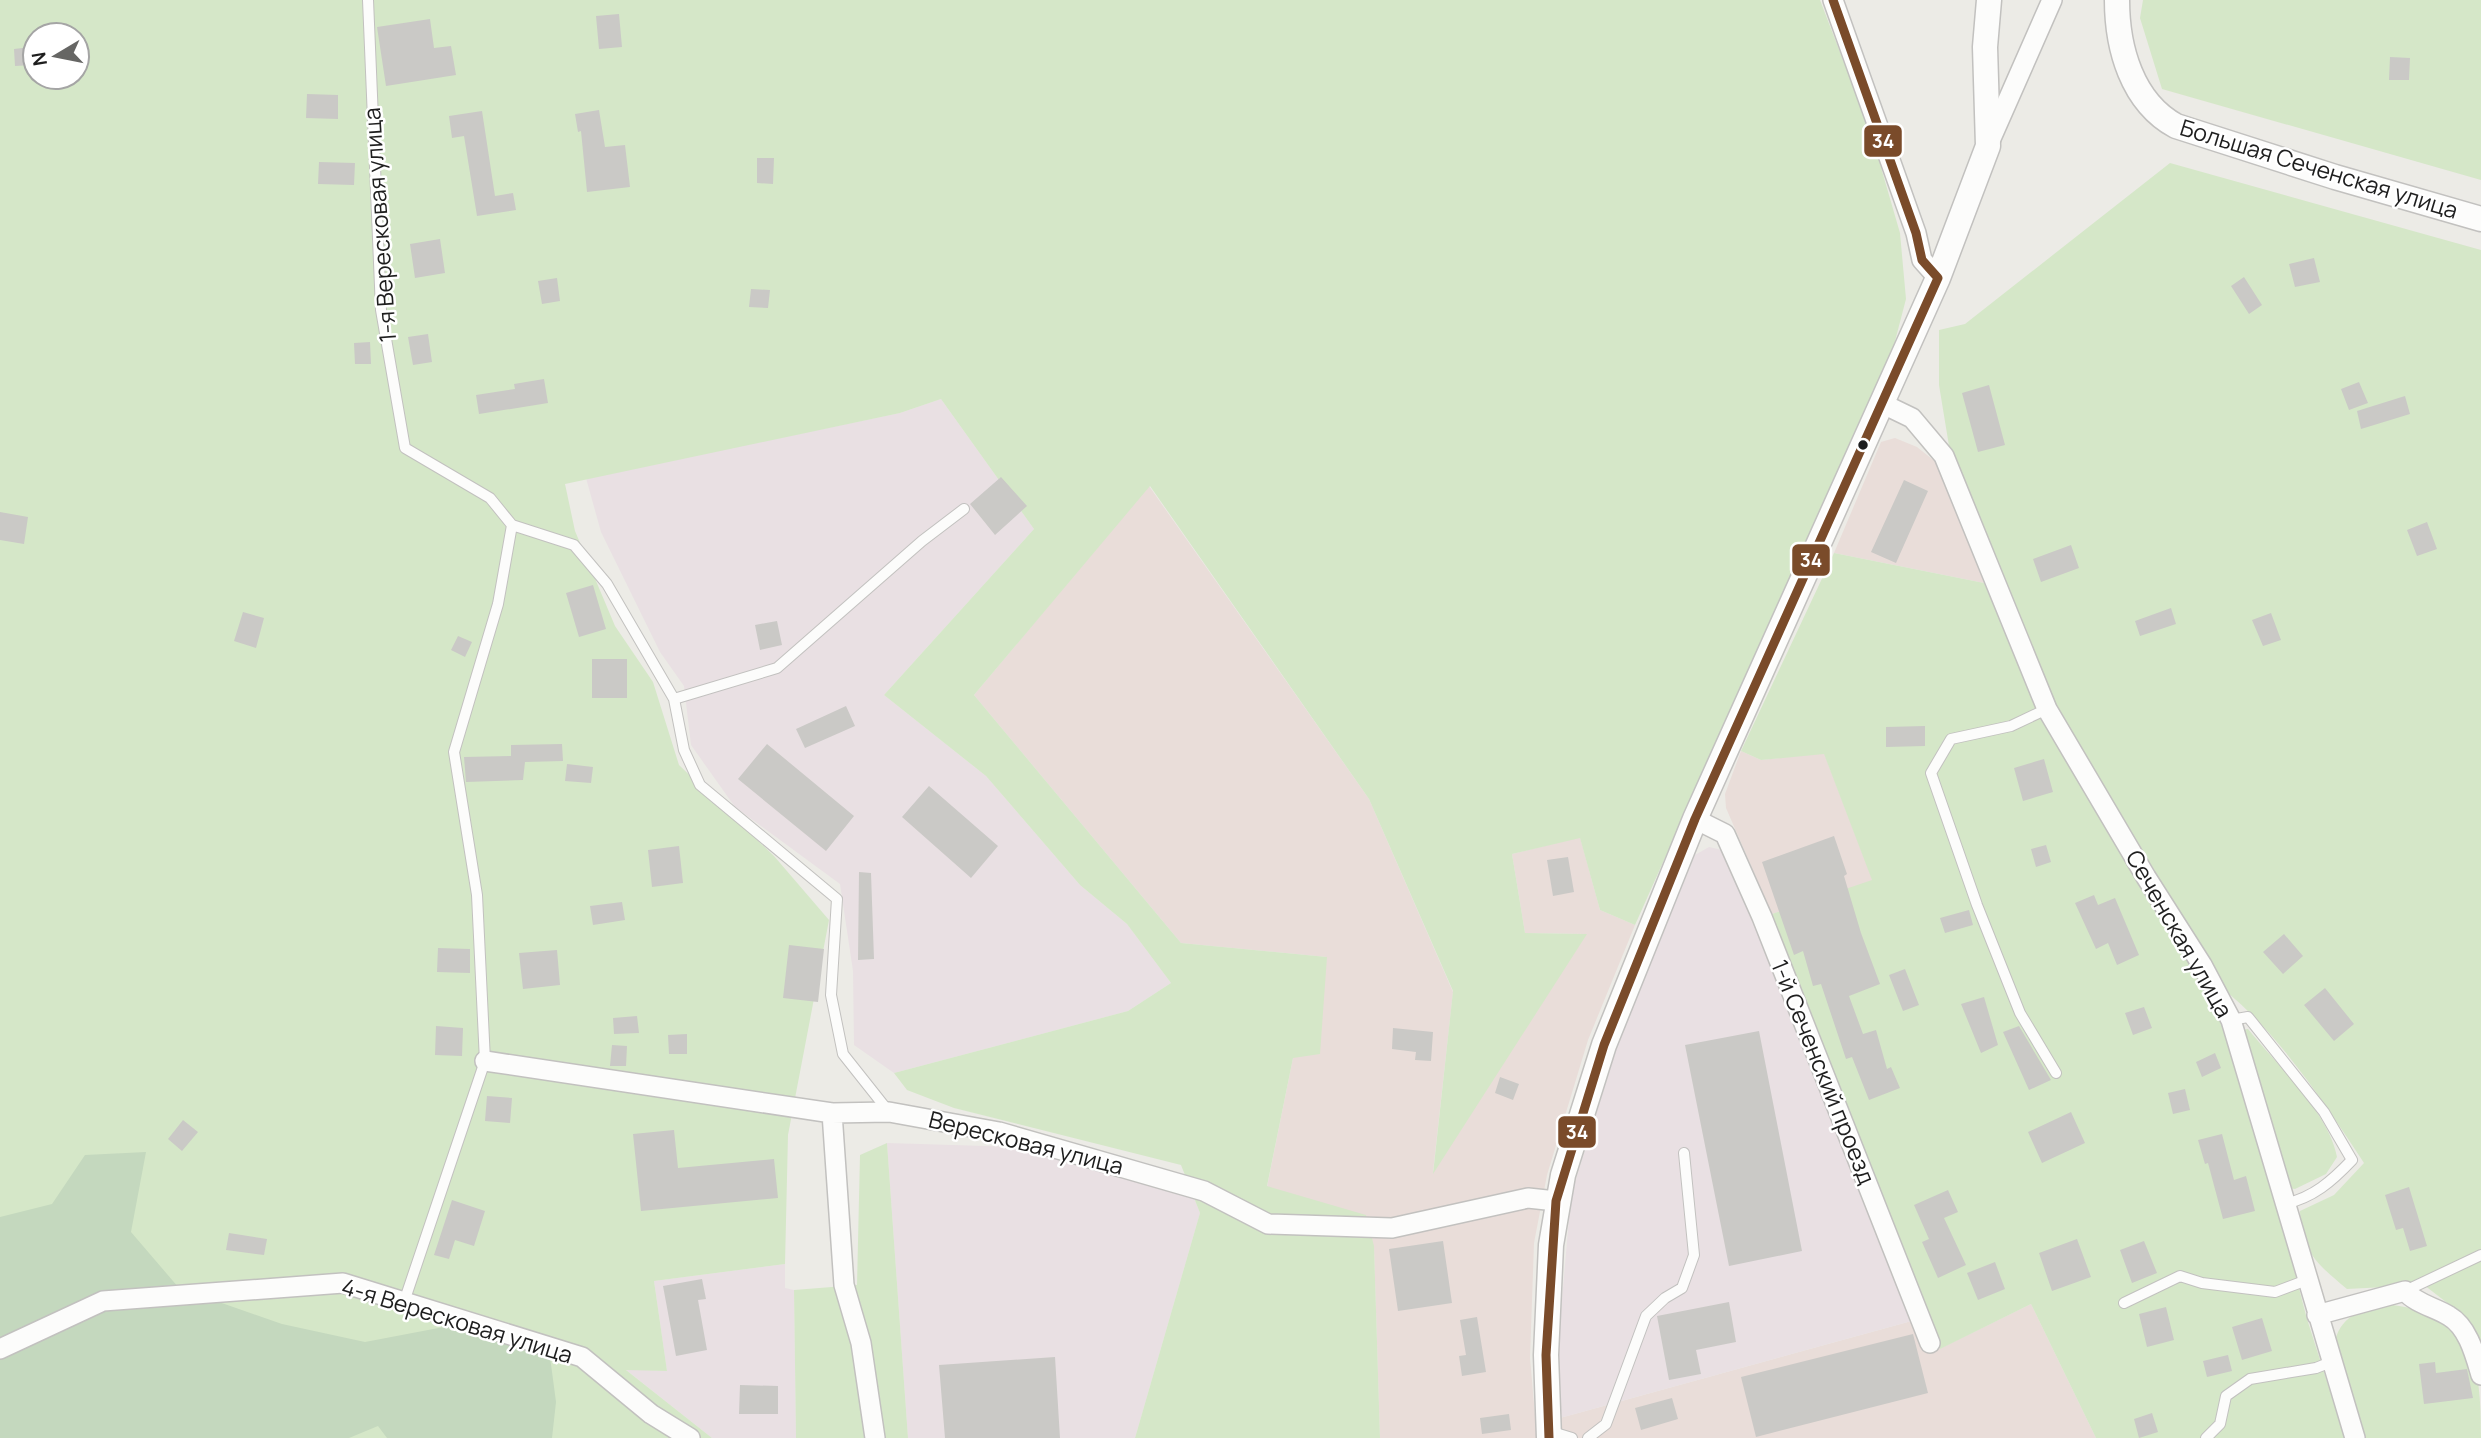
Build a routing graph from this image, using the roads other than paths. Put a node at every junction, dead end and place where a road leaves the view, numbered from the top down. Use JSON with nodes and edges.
{"nodes":[{"id":1,"x":368,"y":0,"type":"edge"},
{"id":2,"x":1833,"y":0,"type":"edge"},
{"id":3,"x":1989,"y":0,"type":"edge"},
{"id":4,"x":2052,"y":0,"type":"edge"},
{"id":5,"x":2117,"y":0,"type":"edge"},
{"id":6,"x":1988,"y":146,"type":"junction"},
{"id":7,"x":2481,"y":219,"type":"edge"},
{"id":8,"x":1938,"y":278,"type":"junction"},
{"id":9,"x":1881,"y":404,"type":"junction"},
{"id":10,"x":964,"y":509,"type":"dead end"},
{"id":11,"x":512,"y":525,"type":"junction"},
{"id":12,"x":674,"y":699,"type":"junction"},
{"id":13,"x":2047,"y":709,"type":"junction"},
{"id":14,"x":1695,"y":819,"type":"junction"},
{"id":15,"x":2231,"y":1020,"type":"junction"},
{"id":16,"x":485,"y":1062,"type":"junction"},
{"id":17,"x":2056,"y":1073,"type":"dead end"},
{"id":18,"x":889,"y":1112,"type":"junction"},
{"id":19,"x":832,"y":1113,"type":"junction"},
{"id":20,"x":1684,"y":1153,"type":"dead end"},
{"id":21,"x":1556,"y":1201,"type":"junction"},
{"id":22,"x":2284,"y":1204,"type":"junction"},
{"id":23,"x":2481,"y":1255,"type":"edge"},
{"id":24,"x":2307,"y":1280,"type":"junction"},
{"id":25,"x":2405,"y":1291,"type":"junction"},
{"id":26,"x":404,"y":1302,"type":"junction"},
{"id":27,"x":2124,"y":1303,"type":"dead end"},
{"id":28,"x":2317,"y":1315,"type":"junction"},
{"id":29,"x":1930,"y":1343,"type":"dead end"},
{"id":30,"x":0,"y":1349,"type":"edge"},
{"id":31,"x":2331,"y":1362,"type":"junction"},
{"id":32,"x":2481,"y":1375,"type":"edge"},
{"id":33,"x":1557,"y":1436,"type":"edge"},
{"id":34,"x":690,"y":1438,"type":"edge"},
{"id":35,"x":875,"y":1438,"type":"edge"},
{"id":36,"x":1588,"y":1438,"type":"edge"},
{"id":37,"x":2206,"y":1438,"type":"edge"},
{"id":38,"x":2355,"y":1438,"type":"edge"}],
"edges":[{"from":1,"to":11,"type":"lane","name":"1-я Вересковая улица"},
{"from":2,"to":8,"type":"street"},
{"from":3,"to":6,"type":"street"},
{"from":4,"to":6,"type":"street"},
{"from":5,"to":7,"type":"street","name":"Большая Сеченская улица"},
{"from":6,"to":8,"type":"street"},
{"from":8,"to":9,"type":"street"},
{"from":9,"to":13,"type":"street","name":"Сеченская улица"},
{"from":9,"to":14,"type":"street"},
{"from":10,"to":12,"type":"lane"},
{"from":11,"to":12,"type":"lane"},
{"from":11,"to":16,"type":"lane"},
{"from":12,"to":18,"type":"lane"},
{"from":13,"to":15,"type":"street","name":"Сеченская улица"},
{"from":13,"to":17,"type":"lane"},
{"from":14,"to":21,"type":"street"},
{"from":14,"to":29,"type":"street","name":"1-й Сеченский проезд"},
{"from":15,"to":22,"type":"street","name":"Сеченская улица"},
{"from":15,"to":22,"type":"lane"},
{"from":16,"to":19,"type":"street","name":"Вересковая улица"},
{"from":16,"to":26,"type":"lane"},
{"from":18,"to":19,"type":"street","name":"Вересковая улица"},
{"from":18,"to":21,"type":"street","name":"Вересковая улица"},
{"from":19,"to":35,"type":"street"},
{"from":20,"to":36,"type":"lane"},
{"from":21,"to":33,"type":"street"},
{"from":22,"to":24,"type":"street","name":"Сеченская улица"},
{"from":23,"to":25,"type":"lane"},
{"from":24,"to":27,"type":"lane"},
{"from":24,"to":28,"type":"street","name":"Сеченская улица"},
{"from":25,"to":28,"type":"street"},
{"from":25,"to":32,"type":"street"},
{"from":26,"to":30,"type":"street","name":"4-я Вересковая улица"},
{"from":26,"to":34,"type":"street","name":"4-я Вересковая улица"},
{"from":28,"to":31,"type":"street","name":"Сеченская улица"},
{"from":31,"to":37,"type":"lane"},
{"from":31,"to":38,"type":"street","name":"Сеченская улица"}]}
